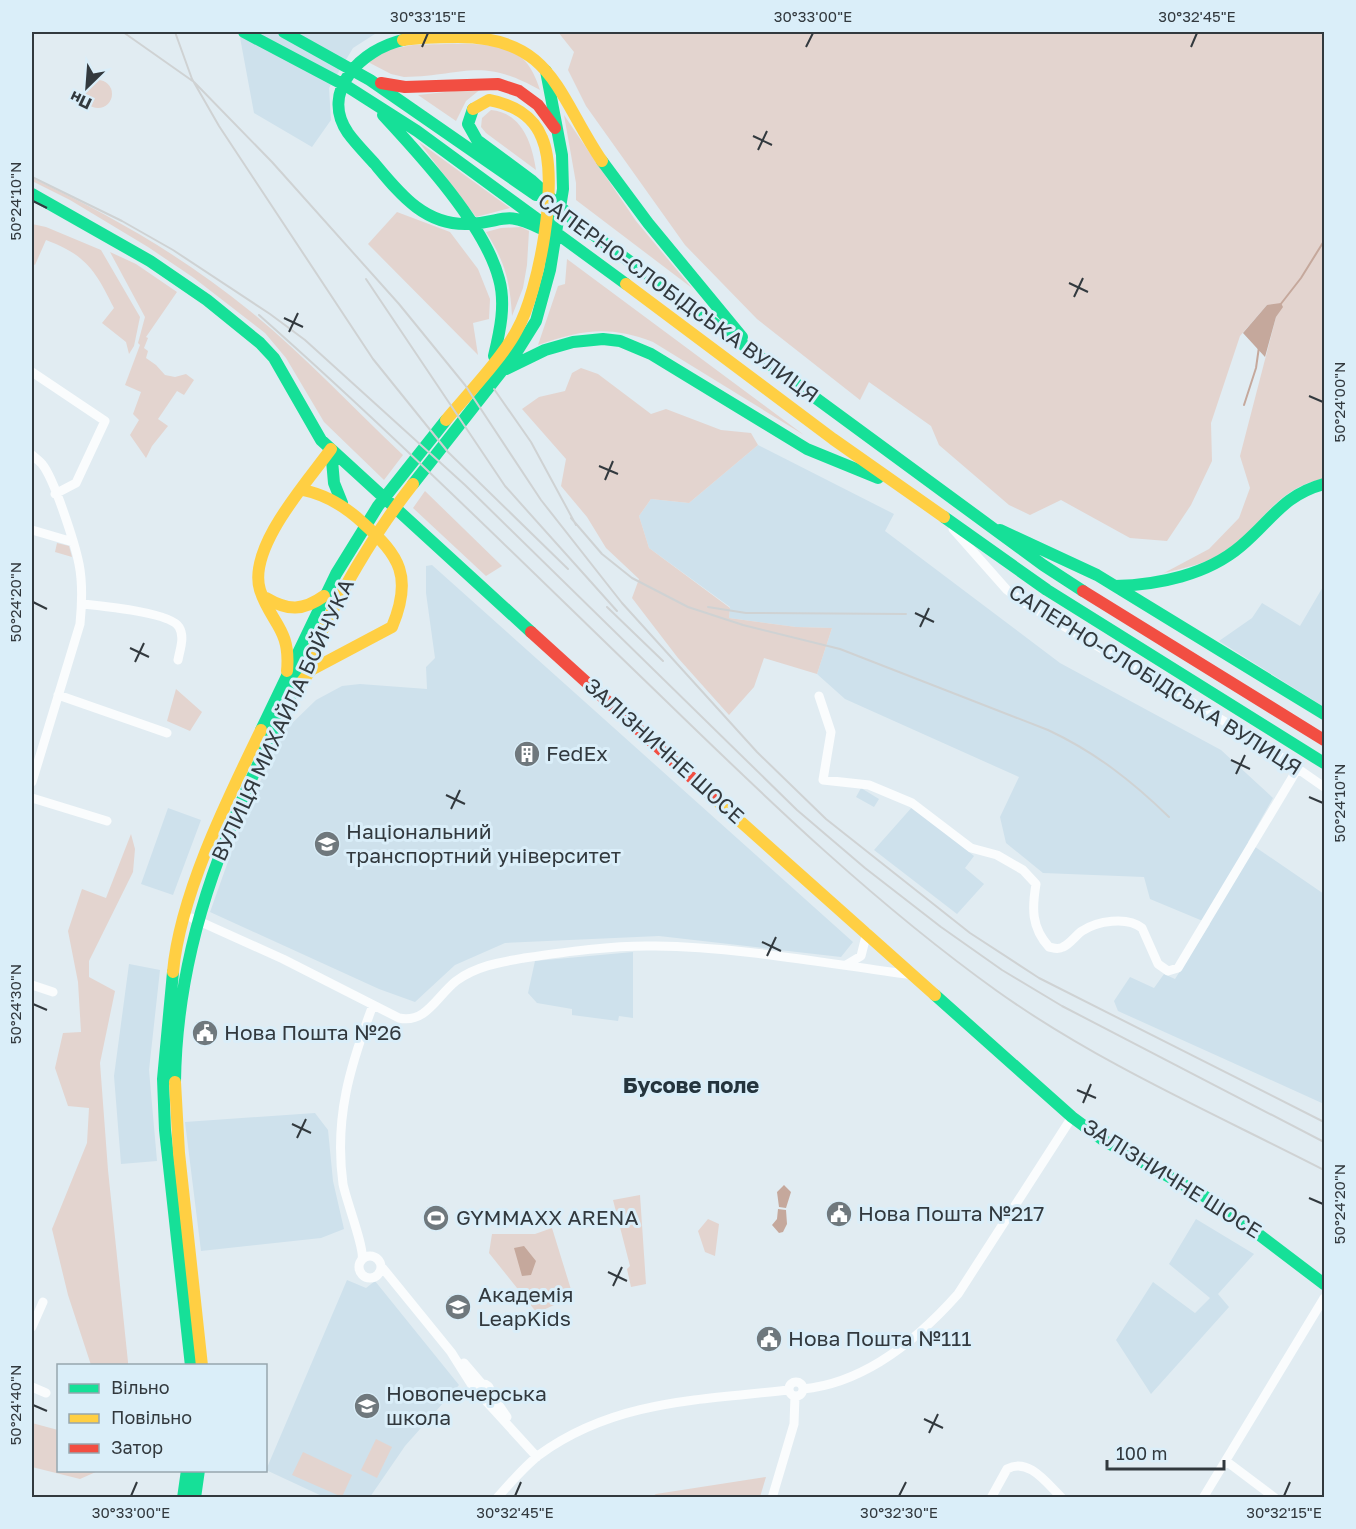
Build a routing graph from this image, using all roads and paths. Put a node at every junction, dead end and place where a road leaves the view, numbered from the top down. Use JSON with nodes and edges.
{"nodes":[{"id":1,"x":244,"y":32,"type":"edge"},
{"id":2,"x":284,"y":32,"type":"edge"},
{"id":3,"x":546,"y":71,"type":"junction"},
{"id":4,"x":367,"y":78,"type":"junction"},
{"id":5,"x":369,"y":99,"type":"junction"},
{"id":6,"x":553,"y":99,"type":"junction"},
{"id":7,"x":538,"y":104,"type":"junction"},
{"id":8,"x":558,"y":132,"type":"junction"},
{"id":9,"x":32,"y":194,"type":"edge"},
{"id":10,"x":578,"y":223,"type":"junction"},
{"id":11,"x":588,"y":257,"type":"junction"},
{"id":12,"x":755,"y":352,"type":"junction"},
{"id":13,"x":492,"y":361,"type":"junction"},
{"id":14,"x":32,"y":372,"type":"edge"},
{"id":15,"x":501,"y":372,"type":"junction"},
{"id":16,"x":331,"y":449,"type":"junction"},
{"id":17,"x":32,"y":456,"type":"edge"},
{"id":18,"x":1324,"y":484,"type":"edge"},
{"id":19,"x":303,"y":490,"type":"junction"},
{"id":20,"x":55,"y":494,"type":"junction"},
{"id":21,"x":912,"y":495,"type":"junction"},
{"id":22,"x":342,"y":503,"type":"junction"},
{"id":23,"x":942,"y":516,"type":"junction"},
{"id":24,"x":988,"y":525,"type":"junction"},
{"id":25,"x":32,"y":530,"type":"edge"},
{"id":26,"x":73,"y":542,"type":"junction"},
{"id":27,"x":1115,"y":586,"type":"junction"},
{"id":28,"x":324,"y":596,"type":"junction"},
{"id":29,"x":264,"y":597,"type":"junction"},
{"id":30,"x":82,"y":604,"type":"junction"},
{"id":31,"x":178,"y":660,"type":"dead end"},
{"id":32,"x":286,"y":672,"type":"junction"},
{"id":33,"x":58,"y":694,"type":"junction"},
{"id":34,"x":819,"y":696,"type":"dead end"},
{"id":35,"x":284,"y":709,"type":"junction"},
{"id":36,"x":1324,"y":714,"type":"edge"},
{"id":37,"x":167,"y":733,"type":"dead end"},
{"id":38,"x":1324,"y":740,"type":"edge"},
{"id":39,"x":1324,"y":763,"type":"edge"},
{"id":40,"x":1298,"y":768,"type":"junction"},
{"id":41,"x":32,"y":782,"type":"edge"},
{"id":42,"x":1324,"y":787,"type":"edge"},
{"id":43,"x":32,"y":798,"type":"edge"},
{"id":44,"x":107,"y":821,"type":"dead end"},
{"id":45,"x":184,"y":915,"type":"junction"},
{"id":46,"x":197,"y":920,"type":"junction"},
{"id":47,"x":867,"y":932,"type":"junction"},
{"id":48,"x":846,"y":965,"type":"junction"},
{"id":49,"x":914,"y":975,"type":"junction"},
{"id":50,"x":32,"y":985,"type":"edge"},
{"id":51,"x":53,"y":992,"type":"dead end"},
{"id":52,"x":373,"y":1005,"type":"junction"},
{"id":53,"x":1072,"y":1117,"type":"junction"},
{"id":54,"x":357,"y":1235,"type":"junction"},
{"id":55,"x":374,"y":1256,"type":"junction"},
{"id":56,"x":362,"y":1259,"type":"junction"},
{"id":57,"x":380,"y":1270,"type":"junction"},
{"id":58,"x":1324,"y":1284,"type":"edge"},
{"id":59,"x":1324,"y":1298,"type":"edge"},
{"id":60,"x":43,"y":1302,"type":"dead end"},
{"id":61,"x":32,"y":1327,"type":"edge"},
{"id":62,"x":191,"y":1364,"type":"edge"},
{"id":63,"x":202,"y":1364,"type":"edge"},
{"id":64,"x":32,"y":1387,"type":"edge"},
{"id":65,"x":479,"y":1391,"type":"junction"},
{"id":66,"x":46,"y":1393,"type":"dead end"},
{"id":67,"x":792,"y":1393,"type":"junction"},
{"id":68,"x":537,"y":1457,"type":"junction"},
{"id":69,"x":1226,"y":1461,"type":"junction"},
{"id":70,"x":187,"y":1472,"type":"edge"},
{"id":71,"x":199,"y":1472,"type":"edge"},
{"id":72,"x":183,"y":1497,"type":"edge"},
{"id":73,"x":195,"y":1497,"type":"edge"},
{"id":74,"x":497,"y":1497,"type":"edge"},
{"id":75,"x":772,"y":1497,"type":"edge"},
{"id":76,"x":991,"y":1497,"type":"edge"},
{"id":77,"x":1062,"y":1497,"type":"edge"},
{"id":78,"x":1203,"y":1497,"type":"edge"},
{"id":79,"x":1275,"y":1497,"type":"edge"}],
"edges":[{"from":1,"to":5,"type":"main road","name":"САПЕРНО-СЛОБІДСЬКА ВУЛИЦЯ"},
{"from":2,"to":4,"type":"main road"},
{"from":3,"to":6,"type":"main road","name":"ВУЛИЦЯ МИХАЙЛА БОЙЧУКА"},
{"from":3,"to":11,"type":"main road"},
{"from":3,"to":12,"type":"main road"},
{"from":4,"to":7,"type":"main road"},
{"from":4,"to":10,"type":"main road","name":"САПЕРНО-СЛОБІДСЬКА ВУЛИЦЯ"},
{"from":5,"to":11,"type":"main road","name":"САПЕРНО-СЛОБІДСЬКА ВУЛИЦЯ"},
{"from":5,"to":13,"type":"main road"},
{"from":6,"to":7,"type":"main road"},
{"from":6,"to":8,"type":"main road","name":"ВУЛИЦЯ МИХАЙЛА БОЙЧУКА"},
{"from":7,"to":8,"type":"main road"},
{"from":8,"to":15,"type":"main road","name":"ВУЛИЦЯ МИХАЙЛА БОЙЧУКА"},
{"from":9,"to":16,"type":"main road","name":"ЗАЛІЗНИЧНЕ ШОСЕ"},
{"from":10,"to":12,"type":"main road","name":"САПЕРНО-СЛОБІДСЬКА ВУЛИЦЯ"},
{"from":10,"to":13,"type":"main road","name":"ВУЛИЦЯ МИХАЙЛА БОЙЧУКА"},
{"from":11,"to":21,"type":"main road","name":"САПЕРНО-СЛОБІДСЬКА ВУЛИЦЯ"},
{"from":12,"to":24,"type":"main road","name":"САПЕРНО-СЛОБІДСЬКА ВУЛИЦЯ"},
{"from":13,"to":28,"type":"main road","name":"ВУЛИЦЯ МИХАЙЛА БОЙЧУКА"},
{"from":14,"to":20,"type":"street"},
{"from":15,"to":21,"type":"main road"},
{"from":15,"to":35,"type":"main road","name":"ВУЛИЦЯ МИХАЙЛА БОЙЧУКА"},
{"from":16,"to":19,"type":"main road"},
{"from":16,"to":22,"type":"main road"},
{"from":16,"to":47,"type":"main road","name":"ЗАЛІЗНИЧНЕ ШОСЕ"},
{"from":17,"to":20,"type":"street"},
{"from":18,"to":27,"type":"main road"},
{"from":19,"to":22,"type":"main road"},
{"from":19,"to":29,"type":"main road"},
{"from":20,"to":26,"type":"street"},
{"from":21,"to":23,"type":"main road","name":"САПЕРНО-СЛОБІДСЬКА ВУЛИЦЯ"},
{"from":22,"to":35,"type":"main road"},
{"from":23,"to":39,"type":"main road","name":"САПЕРНО-СЛОБІДСЬКА ВУЛИЦЯ"},
{"from":23,"to":40,"type":"street","name":"САПЕРНО-СЛОБІДСЬКА ВУЛИЦЯ"},
{"from":24,"to":27,"type":"main road","name":"САПЕРНО-СЛОБІДСЬКА ВУЛИЦЯ"},
{"from":24,"to":38,"type":"main road","name":"САПЕРНО-СЛОБІДСЬКА ВУЛИЦЯ"},
{"from":25,"to":26,"type":"street"},
{"from":26,"to":30,"type":"street"},
{"from":27,"to":36,"type":"main road","name":"САПЕРНО-СЛОБІДСЬКА ВУЛИЦЯ"},
{"from":28,"to":29,"type":"main road"},
{"from":28,"to":32,"type":"main road","name":"ВУЛИЦЯ МИХАЙЛА БОЙЧУКА"},
{"from":29,"to":32,"type":"main road"},
{"from":30,"to":31,"type":"street"},
{"from":30,"to":33,"type":"street"},
{"from":32,"to":45,"type":"main road","name":"ВУЛИЦЯ МИХАЙЛА БОЙЧУКА"},
{"from":33,"to":37,"type":"street"},
{"from":33,"to":41,"type":"street"},
{"from":34,"to":40,"type":"street"},
{"from":35,"to":46,"type":"main road","name":"ВУЛИЦЯ МИХАЙЛА БОЙЧУКА"},
{"from":40,"to":42,"type":"street","name":"САПЕРНО-СЛОБІДСЬКА ВУЛИЦЯ"},
{"from":43,"to":44,"type":"street"},
{"from":45,"to":46,"type":"street"},
{"from":45,"to":62,"type":"main road","name":"ВУЛИЦЯ МИХАЙЛА БОЙЧУКА"},
{"from":46,"to":52,"type":"street"},
{"from":46,"to":63,"type":"main road","name":"ВУЛИЦЯ МИХАЙЛА БОЙЧУКА"},
{"from":47,"to":48,"type":"street"},
{"from":47,"to":49,"type":"main road","name":"ЗАЛІЗНИЧНЕ ШОСЕ"},
{"from":48,"to":49,"type":"street"},
{"from":48,"to":52,"type":"street"},
{"from":49,"to":53,"type":"main road","name":"ЗАЛІЗНИЧНЕ ШОСЕ"},
{"from":50,"to":51,"type":"street"},
{"from":52,"to":54,"type":"street"},
{"from":53,"to":58,"type":"main road","name":"ЗАЛІЗНИЧНЕ ШОСЕ"},
{"from":53,"to":67,"type":"street"},
{"from":54,"to":55,"type":"street"},
{"from":54,"to":56,"type":"street"},
{"from":55,"to":56,"type":"street"},
{"from":55,"to":57,"type":"street"},
{"from":56,"to":57,"type":"street"},
{"from":57,"to":65,"type":"street"},
{"from":59,"to":69,"type":"street"},
{"from":60,"to":61,"type":"street"},
{"from":64,"to":66,"type":"street"},
{"from":65,"to":68,"type":"street"},
{"from":65,"to":68,"type":"street"},
{"from":67,"to":68,"type":"street"},
{"from":67,"to":75,"type":"street"},
{"from":68,"to":74,"type":"street"},
{"from":69,"to":78,"type":"street"},
{"from":69,"to":79,"type":"street"},
{"from":70,"to":72,"type":"main road"},
{"from":71,"to":73,"type":"main road"},
{"from":76,"to":77,"type":"street"}]}
